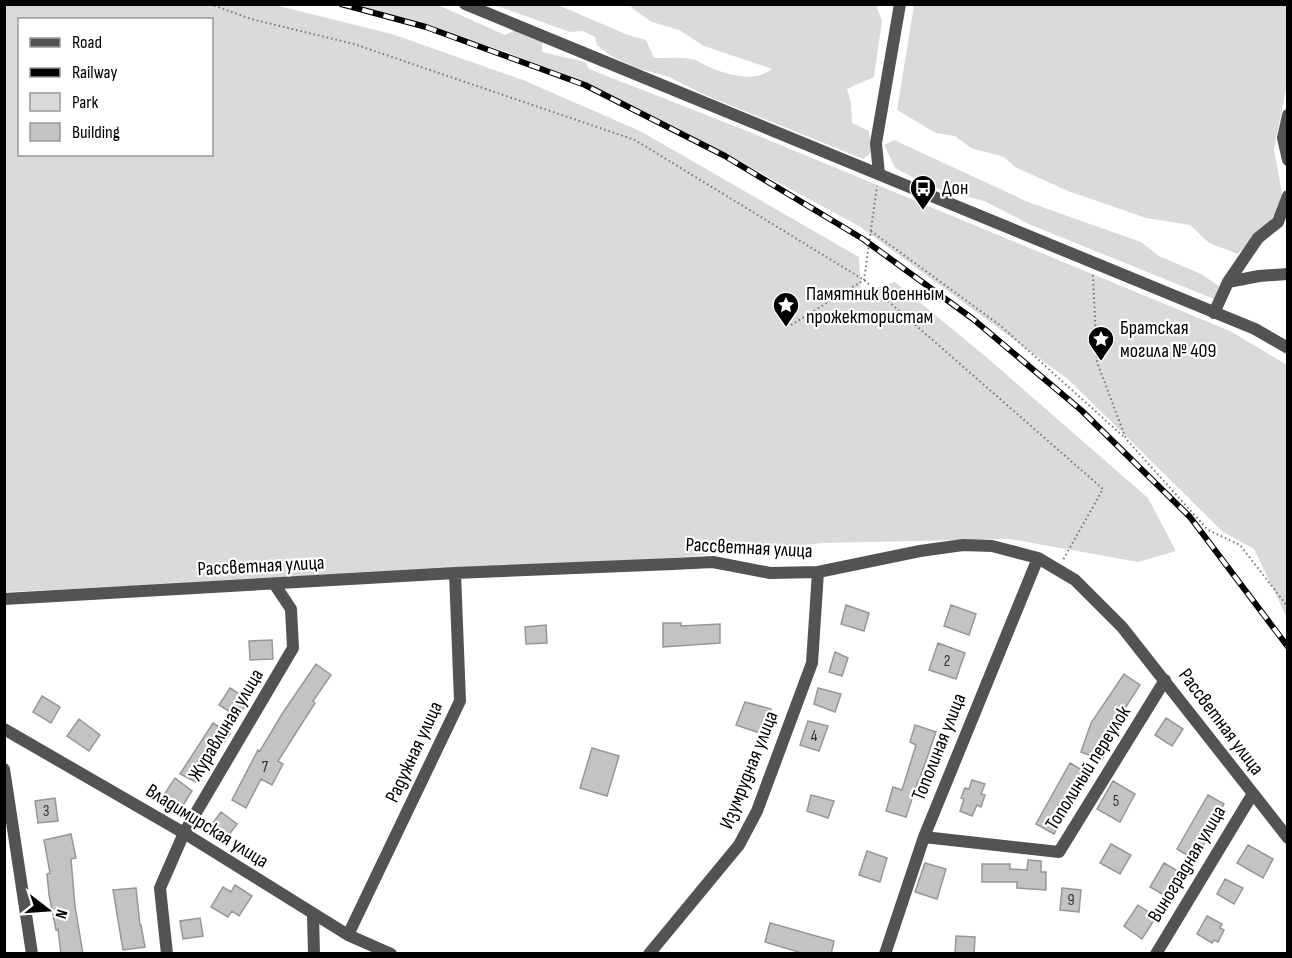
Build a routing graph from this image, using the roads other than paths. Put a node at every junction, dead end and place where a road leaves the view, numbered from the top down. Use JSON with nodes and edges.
{"nodes":[{"id":1,"x":465,"y":4,"type":"edge"},
{"id":2,"x":900,"y":4,"type":"edge"},
{"id":3,"x":1287,"y":115,"type":"edge"},
{"id":4,"x":1287,"y":160,"type":"edge"},
{"id":5,"x":879,"y":174,"type":"junction"},
{"id":6,"x":1287,"y":196,"type":"edge"},
{"id":7,"x":1287,"y":274,"type":"edge"},
{"id":8,"x":1228,"y":282,"type":"junction"},
{"id":9,"x":1214,"y":313,"type":"junction"},
{"id":10,"x":1287,"y":348,"type":"edge"},
{"id":11,"x":1038,"y":558,"type":"junction"},
{"id":12,"x":818,"y":572,"type":"junction"},
{"id":13,"x":455,"y":573,"type":"junction"},
{"id":14,"x":275,"y":585,"type":"junction"},
{"id":15,"x":4,"y":599,"type":"edge"},
{"id":16,"x":1165,"y":680,"type":"junction"},
{"id":17,"x":4,"y":729,"type":"edge"},
{"id":18,"x":4,"y":770,"type":"edge"},
{"id":19,"x":1252,"y":795,"type":"junction"},
{"id":20,"x":184,"y":833,"type":"junction"},
{"id":21,"x":924,"y":837,"type":"junction"},
{"id":22,"x":1287,"y":837,"type":"edge"},
{"id":23,"x":313,"y":915,"type":"junction"},
{"id":24,"x":348,"y":935,"type":"junction"},
{"id":25,"x":32,"y":954,"type":"edge"},
{"id":26,"x":167,"y":954,"type":"edge"},
{"id":27,"x":314,"y":954,"type":"edge"},
{"id":28,"x":391,"y":954,"type":"edge"},
{"id":29,"x":649,"y":954,"type":"edge"},
{"id":30,"x":885,"y":954,"type":"edge"},
{"id":31,"x":1156,"y":954,"type":"edge"}],
"edges":[{"from":1,"to":5,"type":"street"},
{"from":2,"to":5,"type":"street"},
{"from":3,"to":4,"type":"street"},
{"from":5,"to":9,"type":"street"},
{"from":6,"to":8,"type":"street"},
{"from":7,"to":8,"type":"street"},
{"from":8,"to":9,"type":"street"},
{"from":9,"to":10,"type":"street"},
{"from":11,"to":12,"type":"street","name":"Рассветная улица"},
{"from":11,"to":16,"type":"street","name":"Рассветная улица"},
{"from":11,"to":21,"type":"street","name":"Тополиная улица"},
{"from":12,"to":13,"type":"street","name":"Рассветная улица"},
{"from":12,"to":29,"type":"street","name":"Изумрудная улица"},
{"from":13,"to":14,"type":"street","name":"Рассветная улица"},
{"from":13,"to":24,"type":"street","name":"Радужная улица"},
{"from":14,"to":15,"type":"street","name":"Рассветная улица"},
{"from":14,"to":20,"type":"street","name":"Журавлиная улица"},
{"from":16,"to":19,"type":"street","name":"Рассветная улица"},
{"from":16,"to":21,"type":"street","name":"Тополиный переулок"},
{"from":17,"to":20,"type":"street","name":"Владимирская улица"},
{"from":18,"to":25,"type":"street"},
{"from":19,"to":22,"type":"street","name":"Рассветная улица"},
{"from":19,"to":31,"type":"street","name":"Виноградная улица"},
{"from":20,"to":23,"type":"street","name":"Владимирская улица"},
{"from":20,"to":26,"type":"street","name":"Журавлиная улица"},
{"from":21,"to":30,"type":"street","name":"Тополиная улица"},
{"from":23,"to":24,"type":"street","name":"Владимирская улица"},
{"from":23,"to":27,"type":"street"},
{"from":24,"to":28,"type":"street","name":"Владимирская улица"}]}
